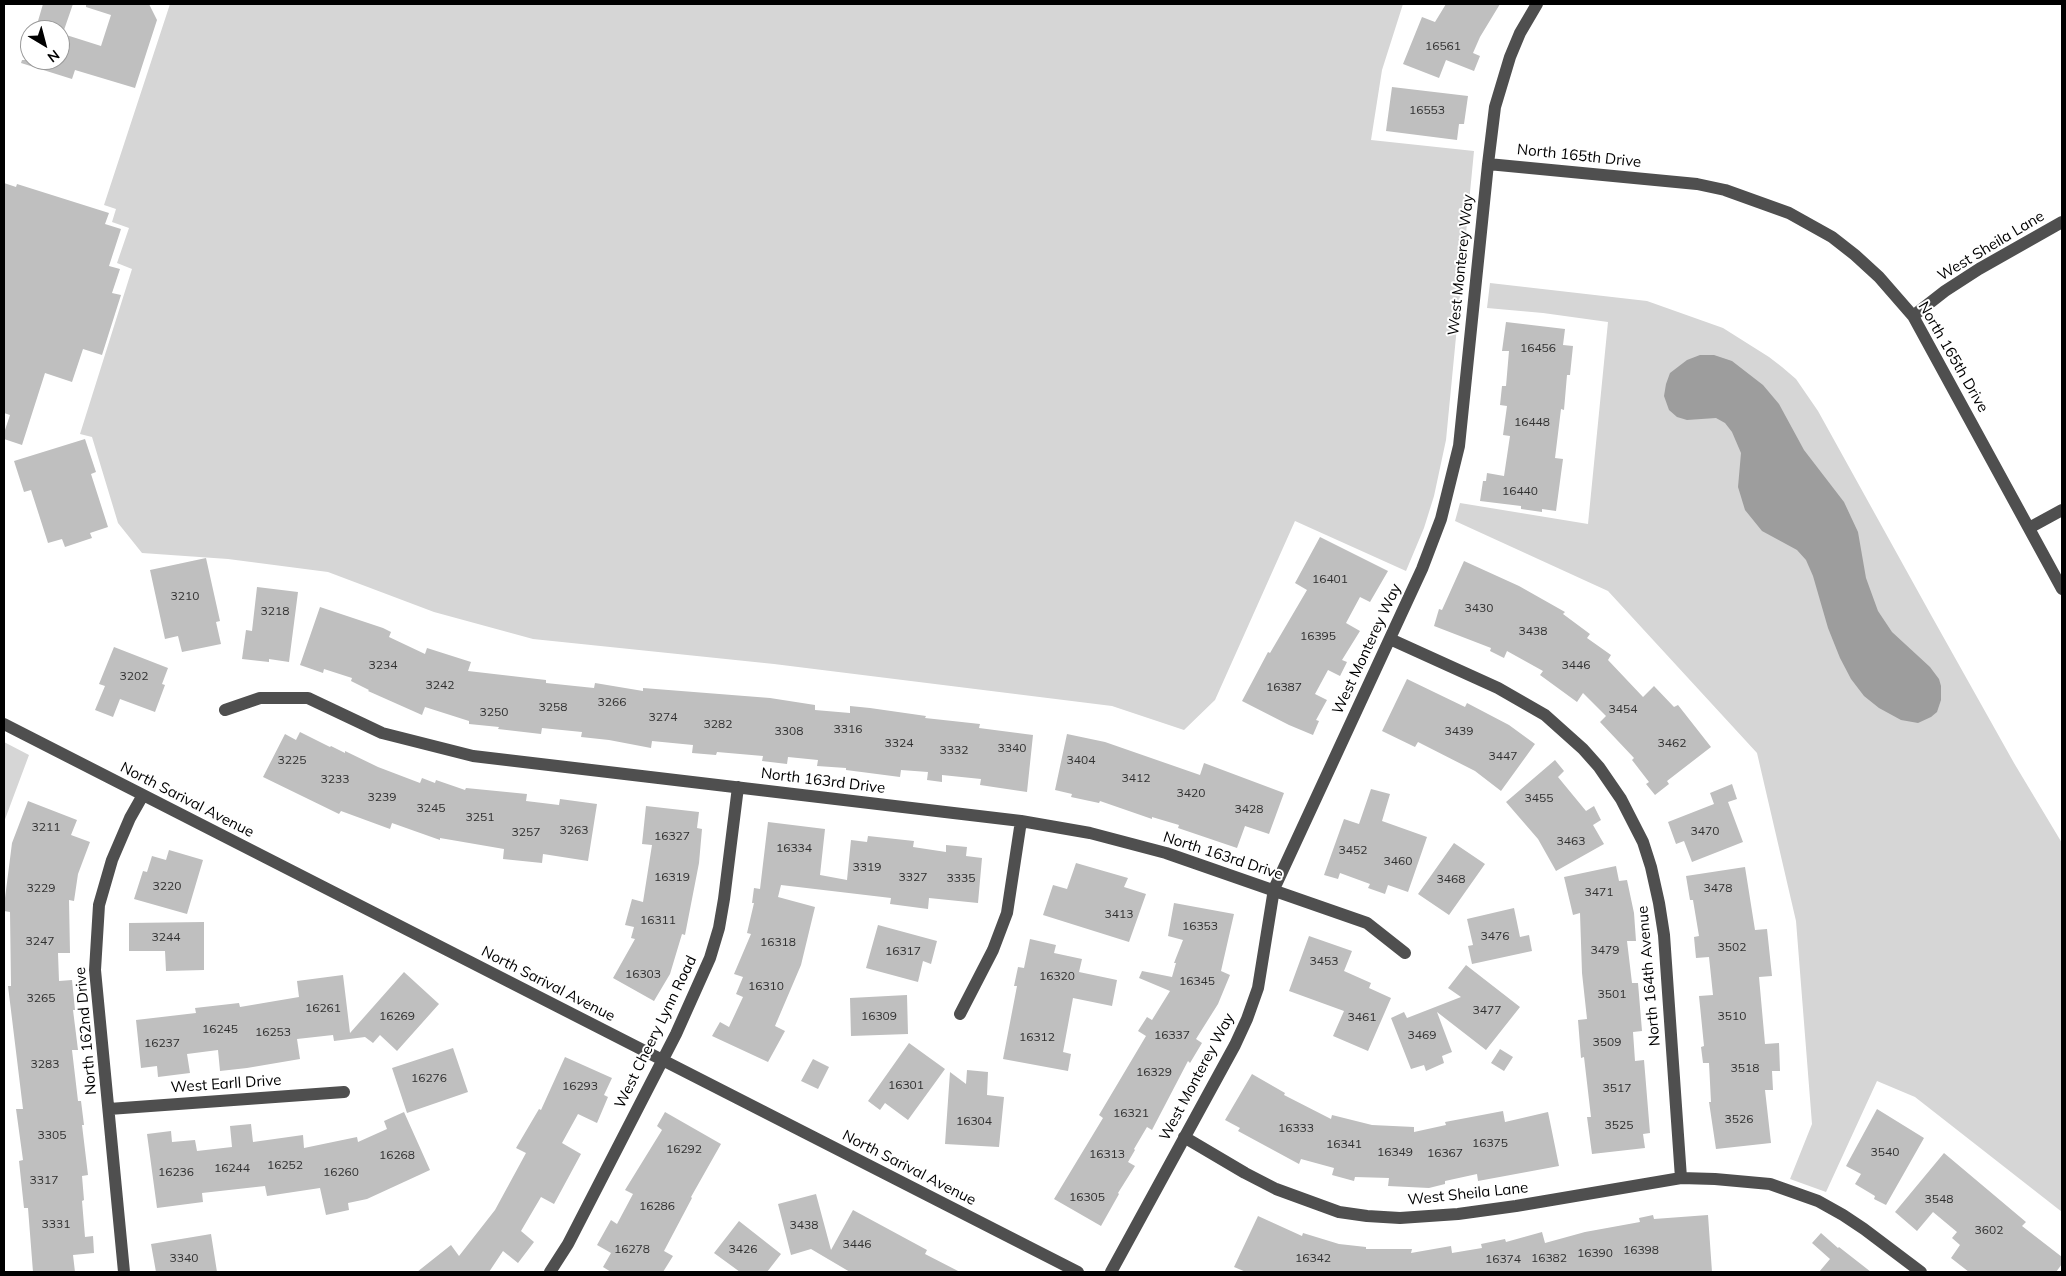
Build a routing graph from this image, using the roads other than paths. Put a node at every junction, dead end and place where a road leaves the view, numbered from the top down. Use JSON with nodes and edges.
{"nodes":[{"id":1,"x":1537,"y":4,"type":"edge"},
{"id":2,"x":1488,"y":164,"type":"junction"},
{"id":3,"x":2062,"y":222,"type":"edge"},
{"id":4,"x":1913,"y":316,"type":"junction"},
{"id":5,"x":2062,"y":510,"type":"edge"},
{"id":6,"x":2029,"y":528,"type":"junction"},
{"id":7,"x":2062,"y":589,"type":"edge"},
{"id":8,"x":1390,"y":638,"type":"junction"},
{"id":9,"x":225,"y":710,"type":"dead end"},
{"id":10,"x":4,"y":724,"type":"edge"},
{"id":11,"x":738,"y":787,"type":"junction"},
{"id":12,"x":143,"y":795,"type":"junction"},
{"id":13,"x":1021,"y":820,"type":"junction"},
{"id":14,"x":1274,"y":889,"type":"junction"},
{"id":15,"x":1405,"y":953,"type":"dead end"},
{"id":16,"x":960,"y":1014,"type":"dead end"},
{"id":17,"x":662,"y":1061,"type":"junction"},
{"id":18,"x":344,"y":1092,"type":"dead end"},
{"id":19,"x":109,"y":1109,"type":"junction"},
{"id":20,"x":1184,"y":1137,"type":"junction"},
{"id":21,"x":1681,"y":1178,"type":"junction"},
{"id":22,"x":124,"y":1272,"type":"edge"},
{"id":23,"x":550,"y":1272,"type":"edge"},
{"id":24,"x":1078,"y":1272,"type":"edge"},
{"id":25,"x":1111,"y":1272,"type":"edge"},
{"id":26,"x":1921,"y":1272,"type":"edge"}],
"edges":[{"from":1,"to":2,"type":"street","name":"West Monterey Way"},
{"from":2,"to":4,"type":"street","name":"North 165th Drive"},
{"from":2,"to":8,"type":"street","name":"West Monterey Way"},
{"from":3,"to":4,"type":"street","name":"West Sheila Lane"},
{"from":4,"to":6,"type":"street","name":"North 165th Drive"},
{"from":5,"to":6,"type":"street"},
{"from":6,"to":7,"type":"street","name":"North 165th Drive"},
{"from":8,"to":14,"type":"street","name":"West Monterey Way"},
{"from":8,"to":21,"type":"street","name":"North 164th Avenue"},
{"from":9,"to":11,"type":"street","name":"North 163rd Drive"},
{"from":10,"to":12,"type":"street","name":"North Sarival Avenue"},
{"from":11,"to":13,"type":"street","name":"North 163rd Drive"},
{"from":11,"to":17,"type":"street","name":"West Cheery Lynn Road"},
{"from":12,"to":17,"type":"street","name":"North Sarival Avenue"},
{"from":12,"to":19,"type":"street","name":"North 162nd Drive"},
{"from":13,"to":14,"type":"street","name":"North 163rd Drive"},
{"from":13,"to":16,"type":"street"},
{"from":14,"to":15,"type":"street","name":"North 163rd Drive"},
{"from":14,"to":20,"type":"street","name":"West Monterey Way"},
{"from":17,"to":23,"type":"street","name":"West Cheery Lynn Road"},
{"from":17,"to":24,"type":"street","name":"North Sarival Avenue"},
{"from":18,"to":19,"type":"street","name":"West Earll Drive"},
{"from":19,"to":22,"type":"street","name":"North 162nd Drive"},
{"from":20,"to":21,"type":"street","name":"West Sheila Lane"},
{"from":20,"to":25,"type":"street","name":"West Monterey Way"},
{"from":21,"to":26,"type":"street"}]}
